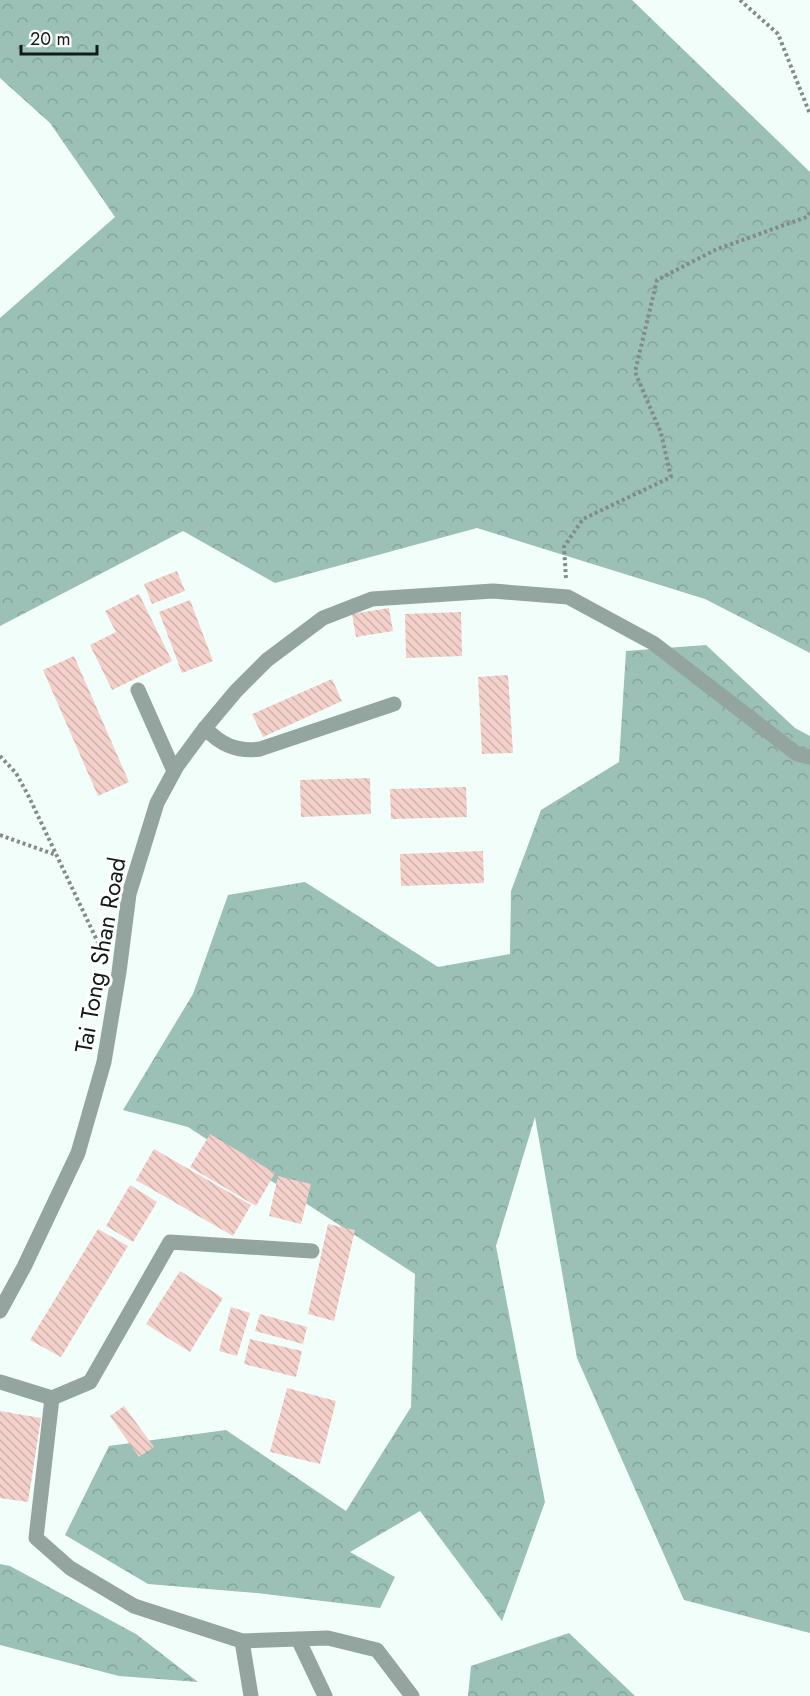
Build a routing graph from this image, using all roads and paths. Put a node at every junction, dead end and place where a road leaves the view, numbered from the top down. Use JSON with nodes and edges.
{"nodes":[{"id":1,"x":740,"y":0,"type":"edge"},
{"id":2,"x":810,"y":114,"type":"edge"},
{"id":3,"x":810,"y":212,"type":"edge"},
{"id":4,"x":568,"y":597,"type":"junction"},
{"id":5,"x":138,"y":690,"type":"dead end"},
{"id":6,"x":394,"y":704,"type":"dead end"},
{"id":7,"x":205,"y":728,"type":"junction"},
{"id":8,"x":0,"y":756,"type":"edge"},
{"id":9,"x":810,"y":757,"type":"edge"},
{"id":10,"x":174,"y":771,"type":"junction"},
{"id":11,"x":0,"y":835,"type":"edge"},
{"id":12,"x":57,"y":855,"type":"junction"},
{"id":13,"x":102,"y":951,"type":"dead end"},
{"id":14,"x":312,"y":1251,"type":"dead end"},
{"id":15,"x":0,"y":1311,"type":"edge"},
{"id":16,"x":0,"y":1382,"type":"edge"},
{"id":17,"x":52,"y":1398,"type":"junction"},
{"id":18,"x":298,"y":1639,"type":"junction"},
{"id":19,"x":242,"y":1641,"type":"junction"},
{"id":20,"x":250,"y":1696,"type":"edge"},
{"id":21,"x":326,"y":1696,"type":"edge"},
{"id":22,"x":412,"y":1696,"type":"edge"}],
"edges":[{"from":1,"to":2,"type":"path"},
{"from":3,"to":4,"type":"path"},
{"from":4,"to":7,"type":"street","name":"Tai Tong Shan Road"},
{"from":4,"to":9,"type":"street","name":"Tai Tong Shan Road"},
{"from":5,"to":10,"type":"street"},
{"from":6,"to":7,"type":"street"},
{"from":7,"to":10,"type":"street","name":"Tai Tong Shan Road"},
{"from":8,"to":12,"type":"path"},
{"from":10,"to":15,"type":"street","name":"Tai Tong Shan Road"},
{"from":11,"to":12,"type":"path"},
{"from":12,"to":13,"type":"path"},
{"from":14,"to":17,"type":"street"},
{"from":16,"to":17,"type":"street"},
{"from":17,"to":19,"type":"street"},
{"from":18,"to":19,"type":"street"},
{"from":18,"to":21,"type":"street"},
{"from":18,"to":22,"type":"street"},
{"from":19,"to":20,"type":"street"}]}
